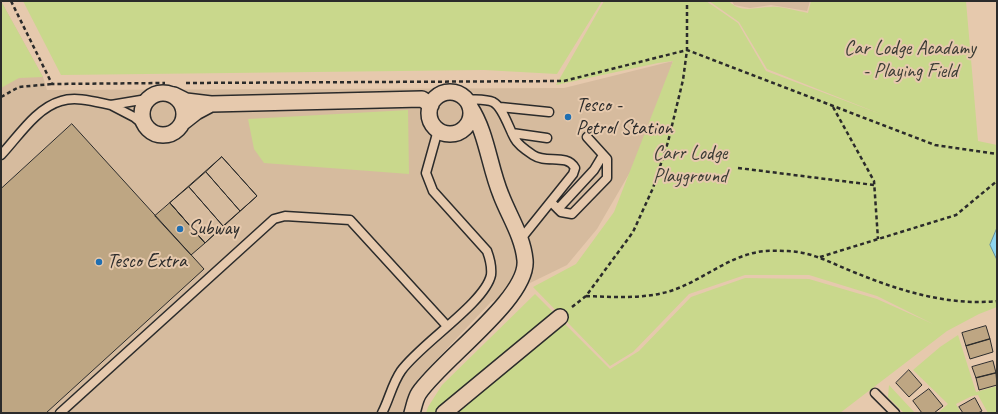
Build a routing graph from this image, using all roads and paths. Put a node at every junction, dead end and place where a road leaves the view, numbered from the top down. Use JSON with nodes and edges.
{"nodes":[{"id":1,"x":11,"y":1,"type":"edge"},
{"id":2,"x":687,"y":1,"type":"edge"},
{"id":3,"x":687,"y":50,"type":"junction"},
{"id":4,"x":52,"y":84,"type":"junction"},
{"id":5,"x":175,"y":87,"type":"junction"},
{"id":6,"x":1,"y":97,"type":"edge"},
{"id":7,"x":147,"y":99,"type":"junction"},
{"id":8,"x":468,"y":103,"type":"junction"},
{"id":9,"x":211,"y":104,"type":"junction"},
{"id":10,"x":111,"y":105,"type":"junction"},
{"id":11,"x":431,"y":105,"type":"junction"},
{"id":12,"x":832,"y":106,"type":"junction"},
{"id":13,"x":500,"y":107,"type":"junction"},
{"id":14,"x":548,"y":112,"type":"dead end"},
{"id":15,"x":182,"y":123,"type":"junction"},
{"id":16,"x":145,"y":126,"type":"junction"},
{"id":17,"x":438,"y":130,"type":"junction"},
{"id":18,"x":512,"y":133,"type":"junction"},
{"id":19,"x":453,"y":134,"type":"junction"},
{"id":20,"x":587,"y":137,"type":"dead end"},
{"id":21,"x":547,"y":138,"type":"dead end"},
{"id":22,"x":486,"y":151,"type":"junction"},
{"id":23,"x":997,"y":154,"type":"edge"},
{"id":24,"x":1,"y":155,"type":"edge"},
{"id":25,"x":603,"y":155,"type":"junction"},
{"id":26,"x":738,"y":168,"type":"dead end"},
{"id":27,"x":997,"y":181,"type":"edge"},
{"id":28,"x":874,"y":185,"type":"junction"},
{"id":29,"x":551,"y":202,"type":"junction"},
{"id":30,"x":558,"y":209,"type":"junction"},
{"id":31,"x":878,"y":239,"type":"junction"},
{"id":32,"x":520,"y":240,"type":"junction"},
{"id":33,"x":820,"y":257,"type":"junction"},
{"id":34,"x":586,"y":296,"type":"junction"},
{"id":35,"x":997,"y":301,"type":"edge"},
{"id":36,"x":560,"y":317,"type":"joint"},
{"id":37,"x":448,"y":326,"type":"junction"},
{"id":38,"x":875,"y":393,"type":"dead end"},
{"id":39,"x":60,"y":413,"type":"edge"},
{"id":40,"x":382,"y":413,"type":"edge"},
{"id":41,"x":412,"y":413,"type":"edge"},
{"id":42,"x":444,"y":413,"type":"edge"},
{"id":43,"x":895,"y":413,"type":"edge"}],
"edges":[{"from":1,"to":4,"type":"path"},
{"from":2,"to":3,"type":"path"},
{"from":3,"to":5,"type":"path"},
{"from":3,"to":12,"type":"path"},
{"from":3,"to":34,"type":"path"},
{"from":4,"to":5,"type":"path"},
{"from":4,"to":6,"type":"path"},
{"from":5,"to":7,"type":"street"},
{"from":5,"to":9,"type":"street"},
{"from":5,"to":15,"type":"street"},
{"from":7,"to":10,"type":"lane"},
{"from":7,"to":16,"type":"street"},
{"from":8,"to":11,"type":"street"},
{"from":8,"to":13,"type":"lane"},
{"from":8,"to":19,"type":"street"},
{"from":8,"to":22,"type":"street"},
{"from":9,"to":11,"type":"street"},
{"from":9,"to":15,"type":"street"},
{"from":10,"to":16,"type":"lane"},
{"from":10,"to":24,"type":"lane"},
{"from":11,"to":17,"type":"street"},
{"from":12,"to":23,"type":"path"},
{"from":12,"to":28,"type":"path"},
{"from":13,"to":14,"type":"lane"},
{"from":13,"to":18,"type":"lane"},
{"from":15,"to":16,"type":"street"},
{"from":17,"to":19,"type":"street"},
{"from":17,"to":37,"type":"lane"},
{"from":18,"to":21,"type":"lane"},
{"from":18,"to":29,"type":"lane"},
{"from":19,"to":22,"type":"street"},
{"from":20,"to":25,"type":"lane"},
{"from":22,"to":32,"type":"street"},
{"from":25,"to":30,"type":"lane"},
{"from":25,"to":30,"type":"lane"},
{"from":26,"to":28,"type":"path"},
{"from":27,"to":31,"type":"path"},
{"from":28,"to":31,"type":"path"},
{"from":29,"to":30,"type":"lane"},
{"from":29,"to":32,"type":"lane"},
{"from":31,"to":33,"type":"path"},
{"from":32,"to":41,"type":"street"},
{"from":33,"to":34,"type":"path"},
{"from":33,"to":35,"type":"path"},
{"from":34,"to":36,"type":"path"},
{"from":36,"to":42,"type":"street"},
{"from":37,"to":39,"type":"lane"},
{"from":37,"to":40,"type":"lane"},
{"from":38,"to":43,"type":"lane"}]}
